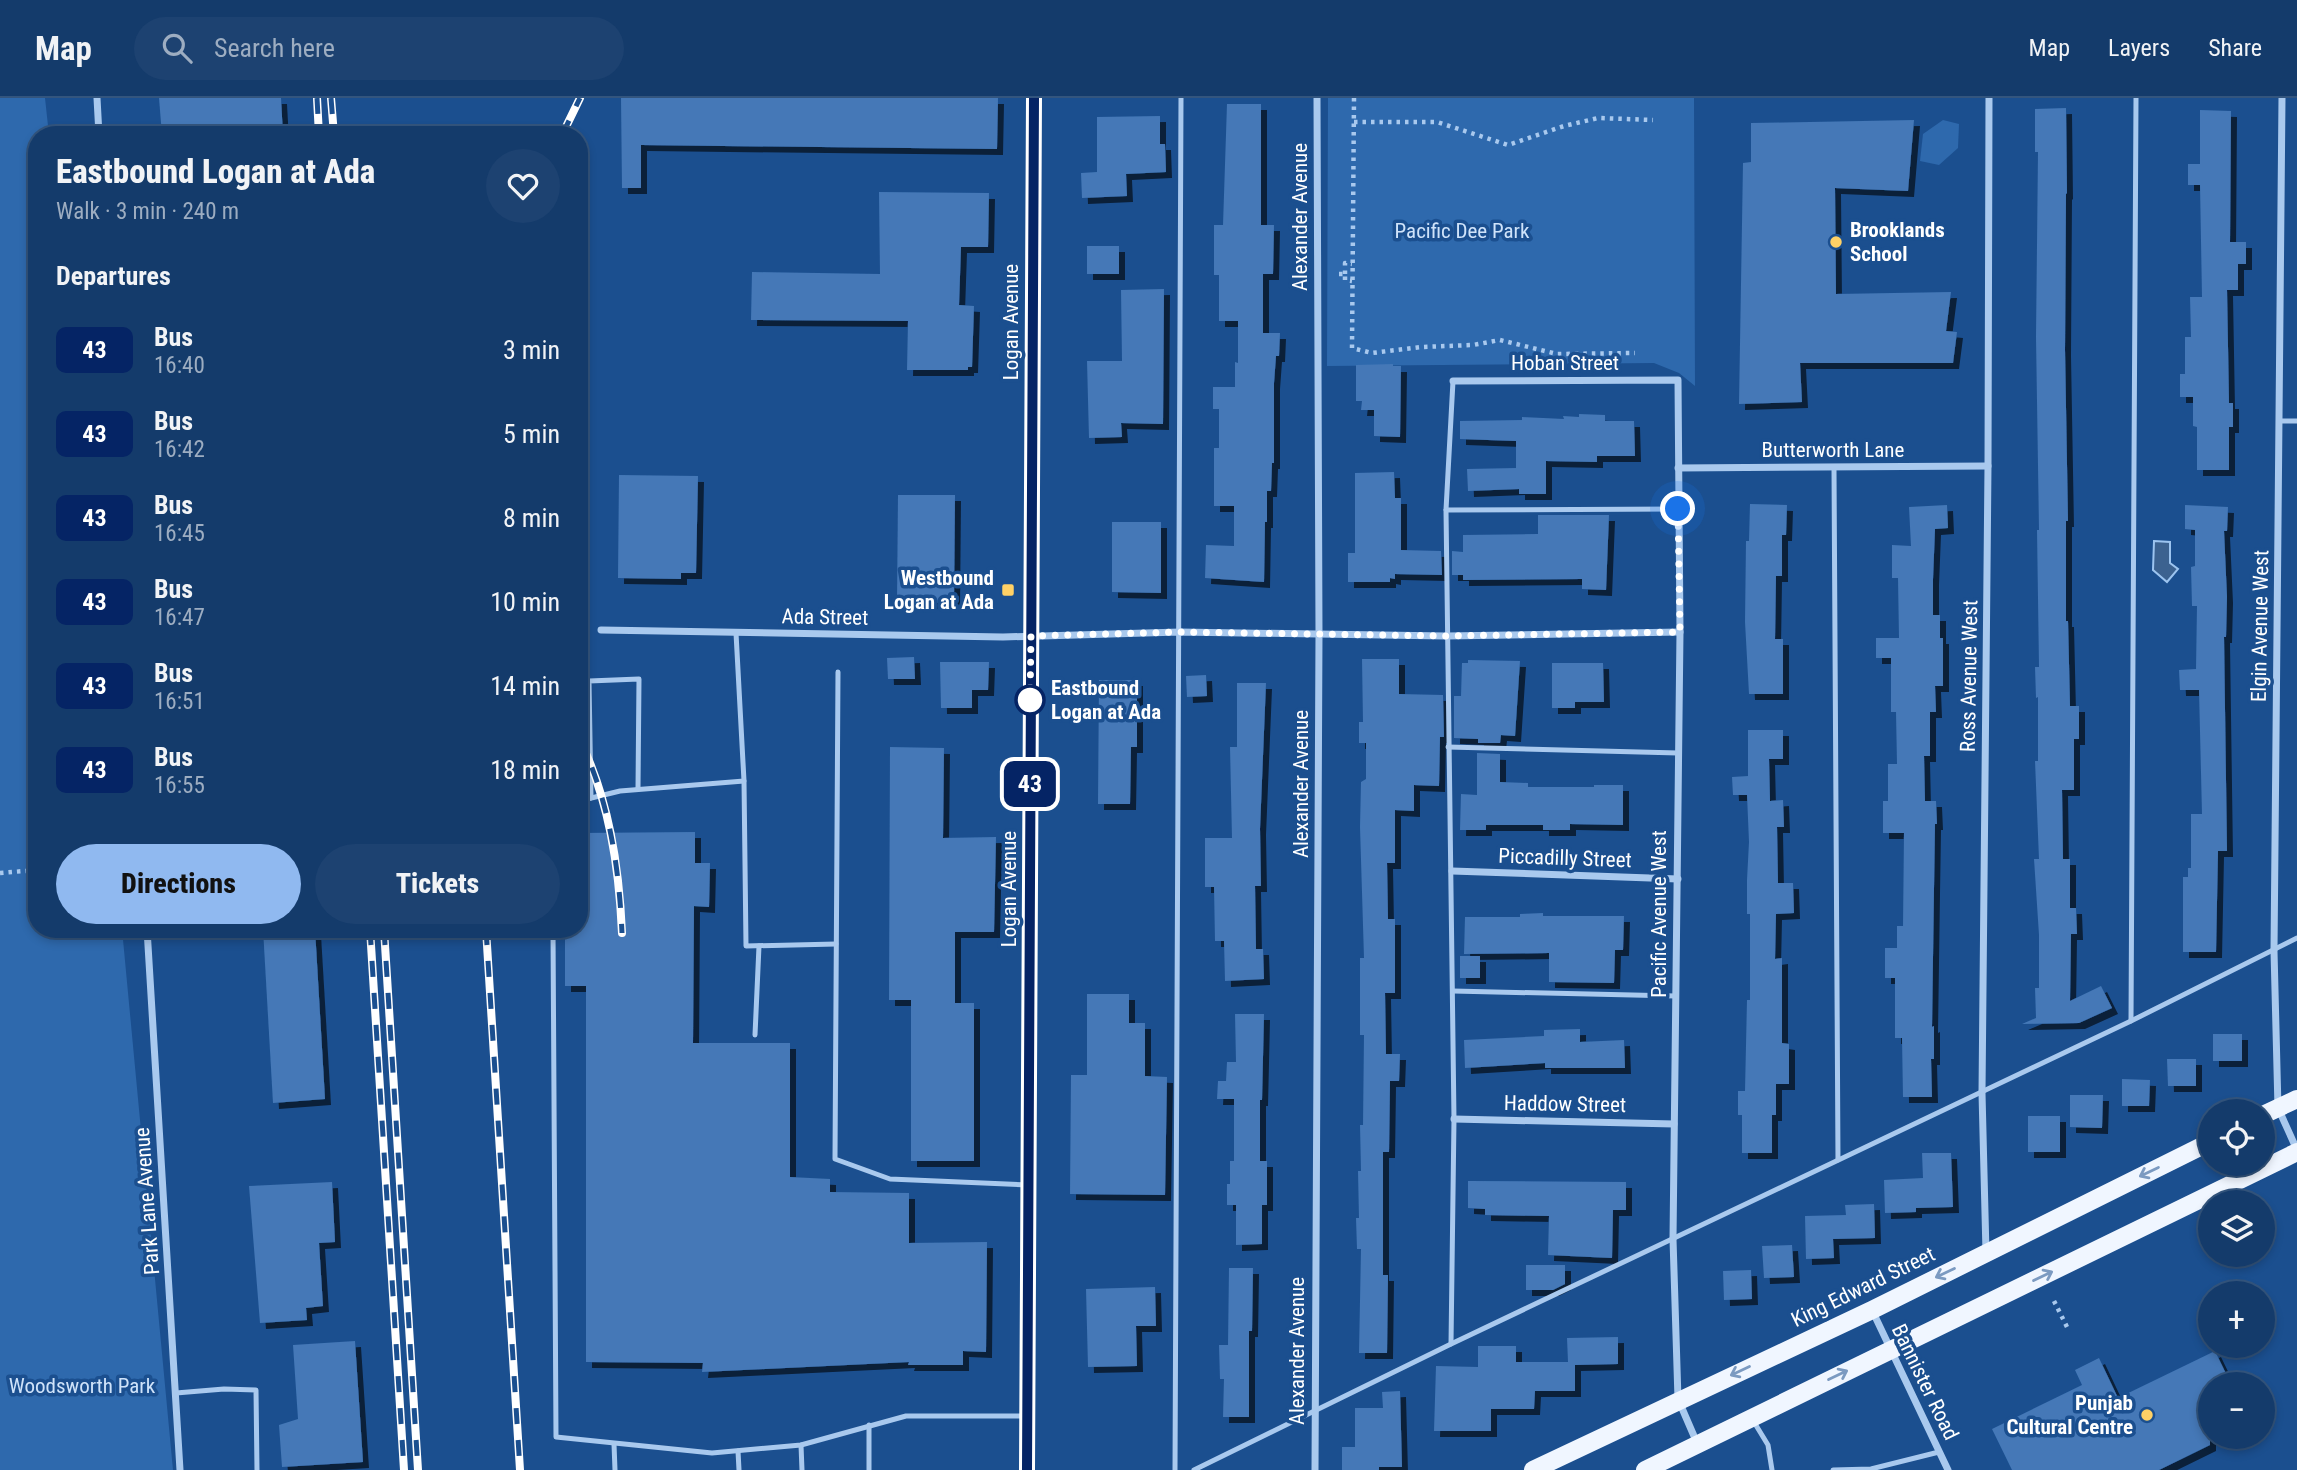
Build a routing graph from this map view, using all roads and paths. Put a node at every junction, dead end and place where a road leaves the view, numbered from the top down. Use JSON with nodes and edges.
{"nodes":[{"id":1,"x":97,"y":98,"type":"edge"},
{"id":2,"x":1034,"y":98,"type":"edge"},
{"id":3,"x":1181,"y":98,"type":"edge"},
{"id":4,"x":1317,"y":98,"type":"edge"},
{"id":5,"x":1354,"y":98,"type":"edge"},
{"id":6,"x":1989,"y":98,"type":"edge"},
{"id":7,"x":2136,"y":98,"type":"edge"},
{"id":8,"x":2282,"y":98,"type":"edge"},
{"id":9,"x":1653,"y":120,"type":"dead end"},
{"id":10,"x":1354,"y":122,"type":"junction"},
{"id":11,"x":99,"y":126,"type":"edge"},
{"id":12,"x":1352,"y":264,"type":"junction"},
{"id":13,"x":1352,"y":281,"type":"junction"},
{"id":14,"x":1634,"y":353,"type":"dead end"},
{"id":15,"x":1678,"y":380,"type":"joint"},
{"id":16,"x":1453,"y":381,"type":"joint"},
{"id":17,"x":2280,"y":421,"type":"junction"},
{"id":18,"x":2297,"y":421,"type":"edge"},
{"id":19,"x":1988,"y":466,"type":"junction"},
{"id":20,"x":1678,"y":468,"type":"junction"},
{"id":21,"x":1834,"y":468,"type":"junction"},
{"id":22,"x":1678,"y":509,"type":"junction"},
{"id":23,"x":1446,"y":510,"type":"junction"},
{"id":24,"x":601,"y":631,"type":"dead end"},
{"id":25,"x":1180,"y":632,"type":"junction"},
{"id":26,"x":1680,"y":632,"type":"junction"},
{"id":27,"x":736,"y":633,"type":"junction"},
{"id":28,"x":1319,"y":634,"type":"junction"},
{"id":29,"x":1031,"y":636,"type":"junction"},
{"id":30,"x":1446,"y":636,"type":"junction"},
{"id":31,"x":838,"y":672,"type":"dead end"},
{"id":32,"x":1448,"y":747,"type":"junction"},
{"id":33,"x":1678,"y":753,"type":"junction"},
{"id":34,"x":744,"y":781,"type":"junction"},
{"id":35,"x":638,"y":789,"type":"junction"},
{"id":36,"x":591,"y":798,"type":"junction"},
{"id":37,"x":588,"y":799,"type":"edge"},
{"id":38,"x":28,"y":871,"type":"edge"},
{"id":39,"x":1452,"y":871,"type":"junction"},
{"id":40,"x":0,"y":873,"type":"edge"},
{"id":41,"x":1678,"y":879,"type":"junction"},
{"id":42,"x":149,"y":938,"type":"edge"},
{"id":43,"x":553,"y":938,"type":"edge"},
{"id":44,"x":2297,"y":938,"type":"edge"},
{"id":45,"x":836,"y":944,"type":"junction"},
{"id":46,"x":759,"y":946,"type":"junction"},
{"id":47,"x":2274,"y":951,"type":"junction"},
{"id":48,"x":1453,"y":992,"type":"junction"},
{"id":49,"x":1676,"y":996,"type":"junction"},
{"id":50,"x":2131,"y":1021,"type":"junction"},
{"id":51,"x":755,"y":1035,"type":"dead end"},
{"id":52,"x":1982,"y":1093,"type":"junction"},
{"id":53,"x":2270,"y":1099,"type":"edge"},
{"id":54,"x":2297,"y":1099,"type":"edge"},
{"id":55,"x":2275,"y":1110,"type":"edge"},
{"id":56,"x":1454,"y":1119,"type":"junction"},
{"id":57,"x":2275,"y":1119,"type":"edge"},
{"id":58,"x":1674,"y":1124,"type":"junction"},
{"id":59,"x":2198,"y":1148,"type":"edge"},
{"id":60,"x":2297,"y":1151,"type":"edge"},
{"id":61,"x":1838,"y":1160,"type":"junction"},
{"id":62,"x":1028,"y":1185,"type":"junction"},
{"id":63,"x":1673,"y":1239,"type":"junction"},
{"id":64,"x":1986,"y":1253,"type":"junction"},
{"id":65,"x":2054,"y":1301,"type":"dead end"},
{"id":66,"x":1871,"y":1310,"type":"junction"},
{"id":67,"x":2068,"y":1329,"type":"dead end"},
{"id":68,"x":1451,"y":1344,"type":"junction"},
{"id":69,"x":1890,"y":1350,"type":"junction"},
{"id":70,"x":176,"y":1393,"type":"junction"},
{"id":71,"x":1678,"y":1399,"type":"junction"},
{"id":72,"x":1314,"y":1412,"type":"junction"},
{"id":73,"x":1028,"y":1416,"type":"junction"},
{"id":74,"x":1751,"y":1418,"type":"junction"},
{"id":75,"x":869,"y":1425,"type":"junction"},
{"id":76,"x":614,"y":1444,"type":"junction"},
{"id":77,"x":1697,"y":1444,"type":"junction"},
{"id":78,"x":801,"y":1445,"type":"junction"},
{"id":79,"x":738,"y":1451,"type":"junction"},
{"id":80,"x":1939,"y":1452,"type":"junction"},
{"id":81,"x":180,"y":1470,"type":"edge"},
{"id":82,"x":257,"y":1470,"type":"edge"},
{"id":83,"x":615,"y":1470,"type":"edge"},
{"id":84,"x":739,"y":1470,"type":"edge"},
{"id":85,"x":802,"y":1470,"type":"edge"},
{"id":86,"x":869,"y":1470,"type":"edge"},
{"id":87,"x":1027,"y":1470,"type":"edge"},
{"id":88,"x":1175,"y":1470,"type":"edge"},
{"id":89,"x":1194,"y":1470,"type":"edge"},
{"id":90,"x":1315,"y":1470,"type":"edge"},
{"id":91,"x":1533,"y":1470,"type":"edge"},
{"id":92,"x":1645,"y":1470,"type":"edge"},
{"id":93,"x":1772,"y":1470,"type":"edge"},
{"id":94,"x":1833,"y":1470,"type":"edge"},
{"id":95,"x":1871,"y":1470,"type":"edge"},
{"id":96,"x":1948,"y":1470,"type":"edge"}],
"edges":[{"from":1,"to":11,"type":"street"},
{"from":2,"to":29,"type":"main road","name":"Logan Avenue"},
{"from":3,"to":25,"type":"lane"},
{"from":4,"to":28,"type":"street","name":"Alexander Avenue"},
{"from":5,"to":10,"type":"path"},
{"from":6,"to":19,"type":"street","name":"Ross Avenue West"},
{"from":7,"to":50,"type":"lane"},
{"from":8,"to":17,"type":"street","name":"Elgin Avenue West"},
{"from":9,"to":10,"type":"path"},
{"from":10,"to":12,"type":"path"},
{"from":12,"to":13,"type":"path"},
{"from":12,"to":13,"type":"path"},
{"from":13,"to":14,"type":"path"},
{"from":15,"to":16,"type":"street","name":"Hoban Street"},
{"from":15,"to":20,"type":"street","name":"Pacific Avenue West"},
{"from":16,"to":23,"type":"lane"},
{"from":17,"to":18,"type":"lane"},
{"from":17,"to":47,"type":"street","name":"Elgin Avenue West"},
{"from":19,"to":21,"type":"street","name":"Butterworth Lane"},
{"from":19,"to":52,"type":"street","name":"Ross Avenue West"},
{"from":20,"to":21,"type":"street","name":"Butterworth Lane"},
{"from":20,"to":22,"type":"street","name":"Pacific Avenue West"},
{"from":21,"to":61,"type":"lane"},
{"from":22,"to":23,"type":"lane"},
{"from":22,"to":26,"type":"street","name":"Pacific Avenue West"},
{"from":23,"to":30,"type":"lane"},
{"from":24,"to":27,"type":"street","name":"Ada Street"},
{"from":25,"to":28,"type":"street","name":"Ada Street"},
{"from":25,"to":29,"type":"street","name":"Ada Street"},
{"from":25,"to":88,"type":"lane"},
{"from":26,"to":30,"type":"street","name":"Ada Street"},
{"from":26,"to":33,"type":"street","name":"Pacific Avenue West"},
{"from":27,"to":29,"type":"street","name":"Ada Street"},
{"from":27,"to":34,"type":"lane"},
{"from":28,"to":30,"type":"street","name":"Ada Street"},
{"from":28,"to":72,"type":"street","name":"Alexander Avenue"},
{"from":29,"to":62,"type":"main road","name":"Logan Avenue"},
{"from":30,"to":32,"type":"lane"},
{"from":31,"to":45,"type":"lane"},
{"from":32,"to":33,"type":"lane"},
{"from":32,"to":39,"type":"lane"},
{"from":33,"to":41,"type":"street","name":"Pacific Avenue West"},
{"from":34,"to":35,"type":"lane"},
{"from":34,"to":46,"type":"lane"},
{"from":35,"to":36,"type":"lane"},
{"from":35,"to":36,"type":"lane"},
{"from":36,"to":37,"type":"lane"},
{"from":38,"to":40,"type":"path"},
{"from":39,"to":41,"type":"street","name":"Piccadilly Street"},
{"from":39,"to":48,"type":"lane"},
{"from":41,"to":49,"type":"street","name":"Pacific Avenue West"},
{"from":42,"to":70,"type":"street","name":"Park Lane Avenue"},
{"from":43,"to":76,"type":"lane"},
{"from":44,"to":47,"type":"lane"},
{"from":45,"to":46,"type":"lane"},
{"from":45,"to":62,"type":"lane"},
{"from":46,"to":51,"type":"lane"},
{"from":47,"to":50,"type":"lane"},
{"from":47,"to":53,"type":"street","name":"Elgin Avenue West"},
{"from":48,"to":49,"type":"lane"},
{"from":48,"to":56,"type":"lane"},
{"from":49,"to":58,"type":"street","name":"Pacific Avenue West"},
{"from":50,"to":52,"type":"lane"},
{"from":52,"to":61,"type":"lane"},
{"from":52,"to":64,"type":"street","name":"Ross Avenue West"},
{"from":54,"to":55,"type":"main road"},
{"from":56,"to":58,"type":"street","name":"Haddow Street"},
{"from":56,"to":68,"type":"lane"},
{"from":57,"to":60,"type":"street","name":"Elgin Avenue West"},
{"from":58,"to":63,"type":"street","name":"Pacific Avenue West"},
{"from":59,"to":64,"type":"main road","name":"King Edward Street","one_way":true},
{"from":69,"to":60,"type":"main road","one_way":true},
{"from":61,"to":63,"type":"lane"},
{"from":62,"to":73,"type":"main road","name":"Logan Avenue"},
{"from":63,"to":68,"type":"lane"},
{"from":63,"to":71,"type":"street","name":"Pacific Avenue West"},
{"from":64,"to":66,"type":"main road","name":"King Edward Street","one_way":true},
{"from":65,"to":67,"type":"path"},
{"from":66,"to":69,"type":"street","name":"Bannister Road"},
{"from":66,"to":71,"type":"main road","name":"King Edward Street","one_way":true},
{"from":68,"to":72,"type":"lane"},
{"from":74,"to":69,"type":"main road","one_way":true},
{"from":69,"to":80,"type":"street","name":"Bannister Road"},
{"from":70,"to":81,"type":"street","name":"Park Lane Avenue"},
{"from":70,"to":82,"type":"lane"},
{"from":71,"to":77,"type":"street","name":"Pacific Avenue West"},
{"from":71,"to":91,"type":"main road","name":"King Edward Street"},
{"from":72,"to":89,"type":"lane"},
{"from":72,"to":90,"type":"street","name":"Alexander Avenue"},
{"from":73,"to":75,"type":"lane"},
{"from":73,"to":87,"type":"main road","name":"Logan Avenue"},
{"from":74,"to":77,"type":"main road"},
{"from":74,"to":93,"type":"lane"},
{"from":75,"to":78,"type":"lane"},
{"from":75,"to":86,"type":"lane"},
{"from":76,"to":79,"type":"lane"},
{"from":76,"to":83,"type":"lane"},
{"from":77,"to":92,"type":"main road"},
{"from":78,"to":79,"type":"lane"},
{"from":78,"to":85,"type":"lane"},
{"from":79,"to":84,"type":"lane"},
{"from":80,"to":95,"type":"lane"},
{"from":80,"to":96,"type":"street","name":"Bannister Road"},
{"from":94,"to":95,"type":"lane"}]}
